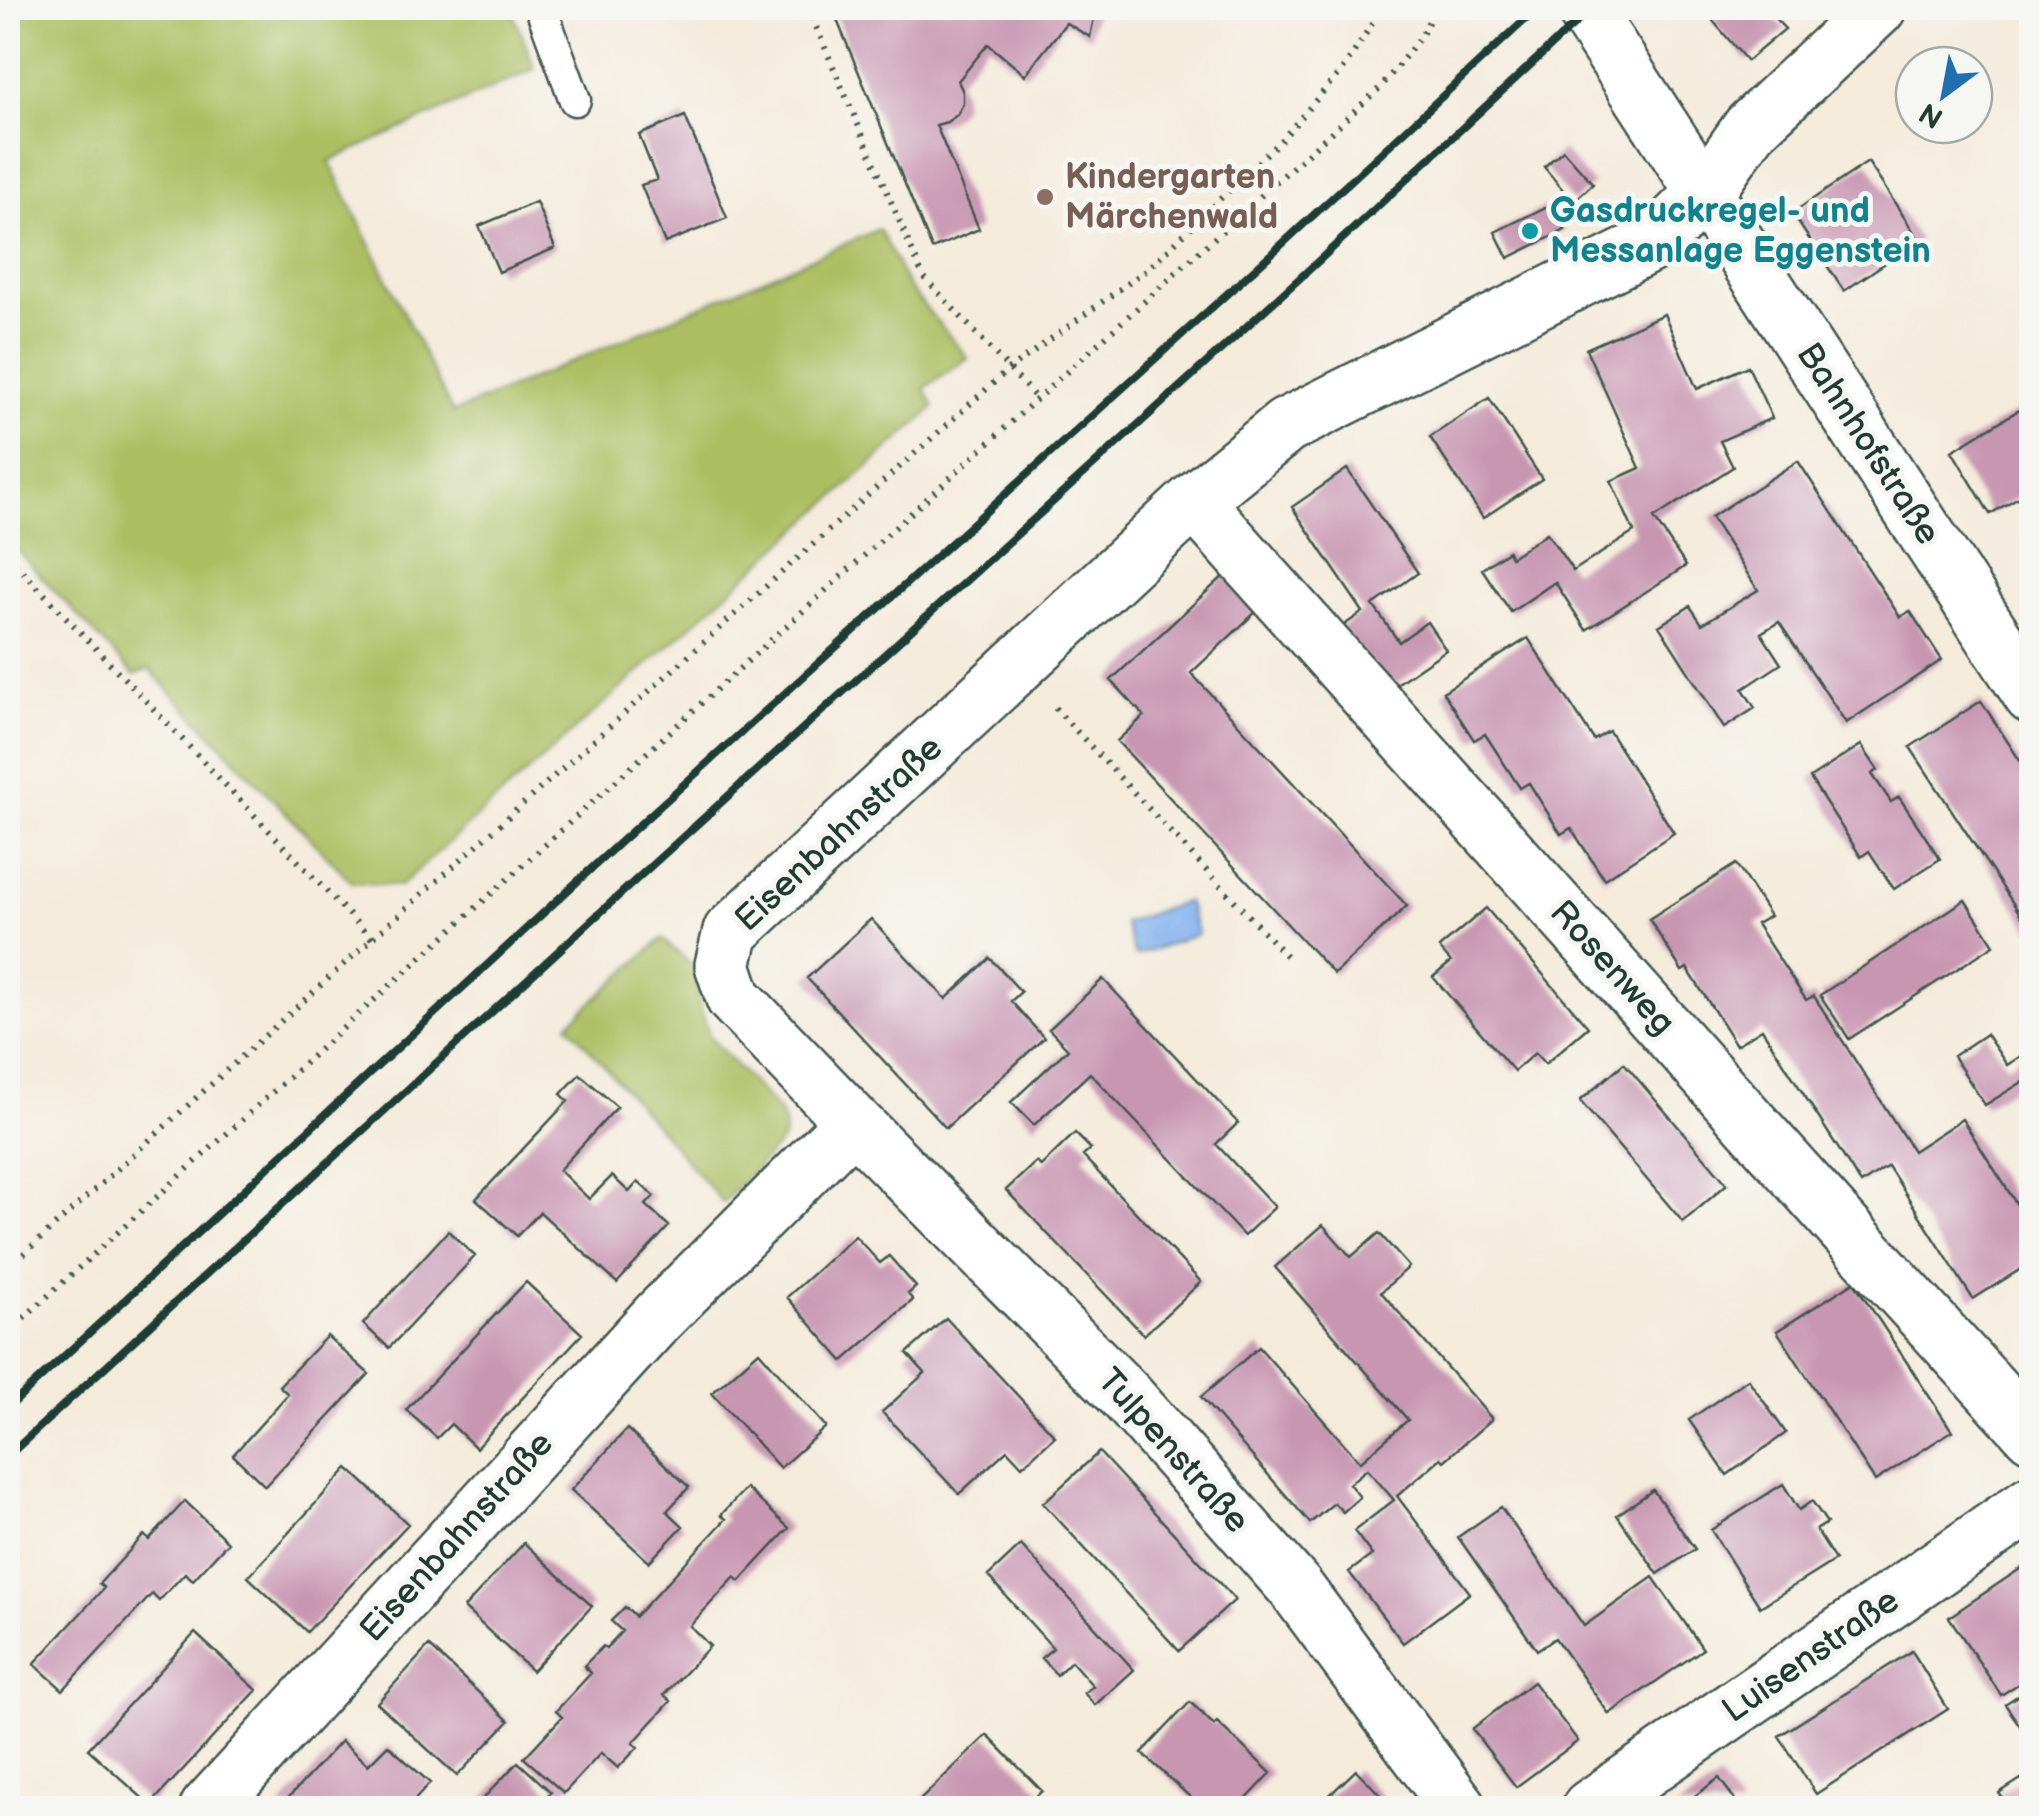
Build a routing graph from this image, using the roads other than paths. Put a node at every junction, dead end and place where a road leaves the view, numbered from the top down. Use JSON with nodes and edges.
{"nodes":[{"id":1,"x":541,"y":8,"type":"edge"},
{"id":2,"x":1584,"y":8,"type":"edge"},
{"id":3,"x":1878,"y":8,"type":"edge"},
{"id":4,"x":576,"y":100,"type":"dead end"},
{"id":5,"x":1705,"y":192,"type":"junction"},
{"id":6,"x":1194,"y":501,"type":"junction"},
{"id":7,"x":2032,"y":696,"type":"edge"},
{"id":8,"x":853,"y":1122,"type":"junction"},
{"id":9,"x":2032,"y":1434,"type":"edge"},
{"id":10,"x":2032,"y":1503,"type":"edge"},
{"id":11,"x":208,"y":1808,"type":"edge"},
{"id":12,"x":1459,"y":1808,"type":"edge"},
{"id":13,"x":1590,"y":1808,"type":"edge"}],
"edges":[{"from":1,"to":4,"type":"lane"},
{"from":2,"to":5,"type":"street","name":"Bahnhofstraße"},
{"from":3,"to":5,"type":"street","name":"Eisenbahnstraße"},
{"from":5,"to":6,"type":"street","name":"Eisenbahnstraße"},
{"from":5,"to":7,"type":"street","name":"Bahnhofstraße"},
{"from":6,"to":8,"type":"street","name":"Eisenbahnstraße"},
{"from":6,"to":9,"type":"street","name":"Rosenweg"},
{"from":8,"to":11,"type":"street","name":"Eisenbahnstraße"},
{"from":8,"to":12,"type":"street","name":"Tulpenstraße"},
{"from":10,"to":13,"type":"street","name":"Luisenstraße"}]}
